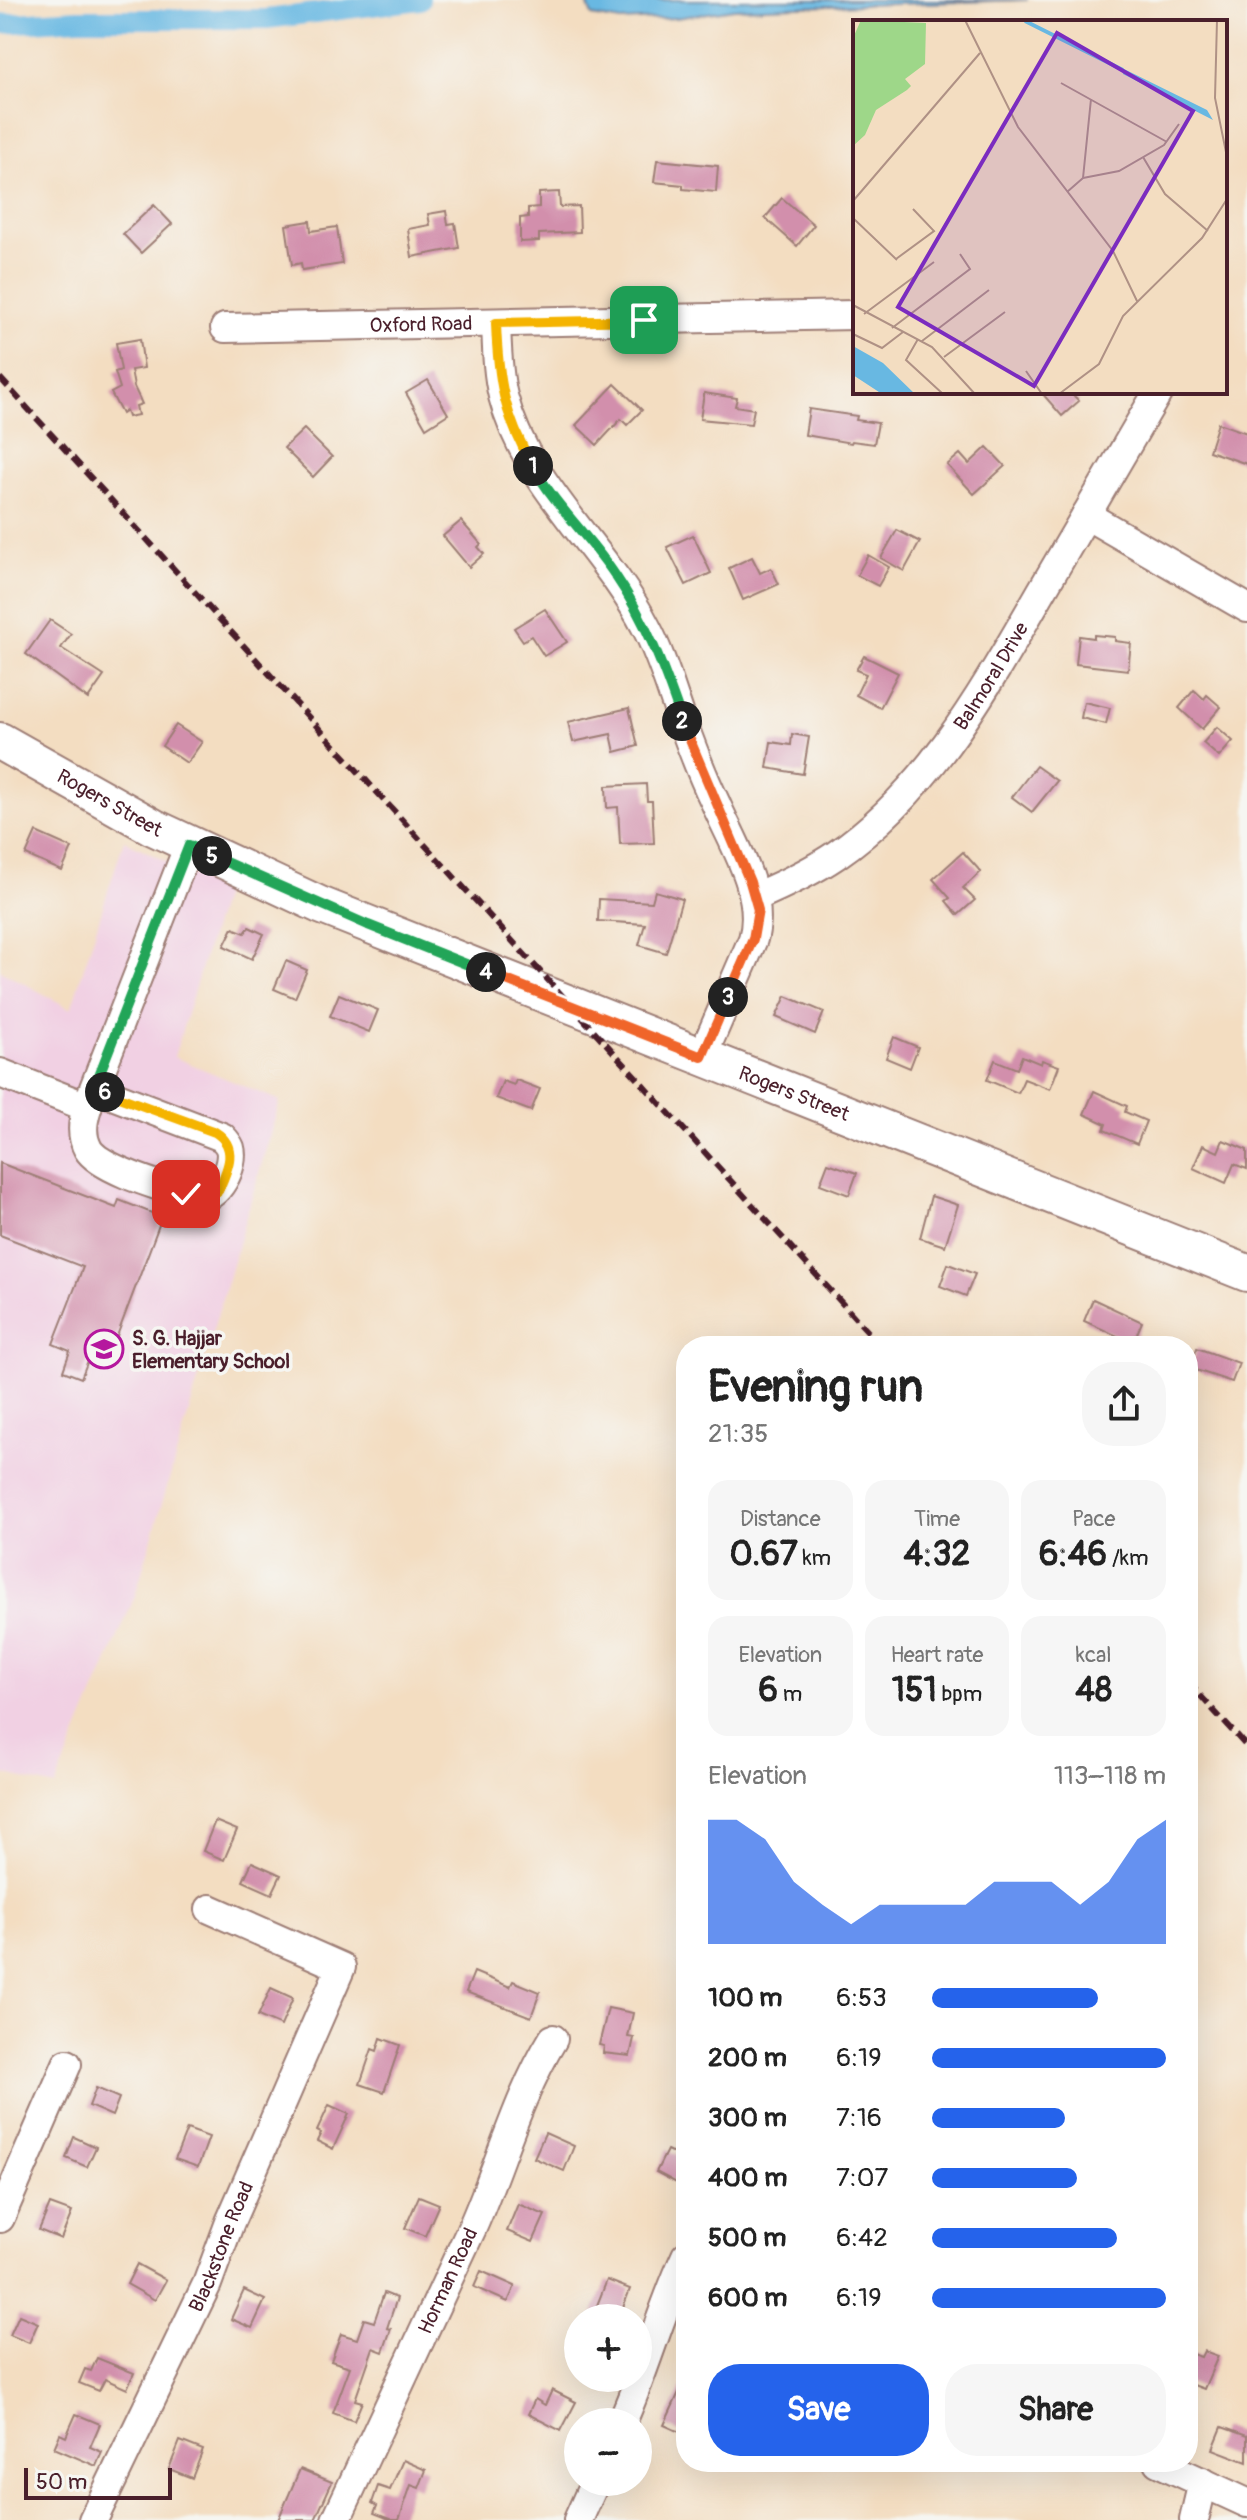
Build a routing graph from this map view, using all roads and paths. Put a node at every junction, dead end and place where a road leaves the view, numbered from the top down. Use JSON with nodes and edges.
{"nodes":[{"id":1,"x":853,"y":315,"type":"edge"},
{"id":2,"x":496,"y":323,"type":"junction"},
{"id":3,"x":225,"y":328,"type":"dead end"},
{"id":4,"x":1157,"y":394,"type":"edge"},
{"id":5,"x":1086,"y":515,"type":"junction"},
{"id":6,"x":1247,"y":608,"type":"edge"},
{"id":7,"x":0,"y":741,"type":"edge"},
{"id":8,"x":189,"y":845,"type":"junction"},
{"id":9,"x":755,"y":897,"type":"junction"},
{"id":10,"x":702,"y":1057,"type":"junction"},
{"id":11,"x":0,"y":1073,"type":"edge"},
{"id":12,"x":91,"y":1098,"type":"junction"},
{"id":13,"x":1247,"y":1273,"type":"edge"},
{"id":14,"x":210,"y":1909,"type":"dead end"},
{"id":15,"x":553,"y":2039,"type":"dead end"},
{"id":16,"x":67,"y":2064,"type":"dead end"},
{"id":17,"x":0,"y":2218,"type":"edge"},
{"id":18,"x":676,"y":2280,"type":"edge"},
{"id":19,"x":628,"y":2408,"type":"edge"},
{"id":20,"x":1180,"y":2472,"type":"edge"},
{"id":21,"x":1203,"y":2482,"type":"junction"},
{"id":22,"x":589,"y":2496,"type":"edge"},
{"id":23,"x":1247,"y":2503,"type":"edge"},
{"id":24,"x":93,"y":2520,"type":"edge"},
{"id":25,"x":336,"y":2520,"type":"edge"},
{"id":26,"x":578,"y":2520,"type":"edge"},
{"id":27,"x":1194,"y":2520,"type":"edge"}],
"edges":[{"from":1,"to":2,"type":"street","name":"Oxford Road"},
{"from":2,"to":3,"type":"street","name":"Oxford Road"},
{"from":2,"to":9,"type":"street"},
{"from":4,"to":5,"type":"street","name":"Balmoral Drive"},
{"from":5,"to":6,"type":"street"},
{"from":5,"to":9,"type":"street","name":"Balmoral Drive"},
{"from":7,"to":8,"type":"main road","name":"Rogers Street"},
{"from":8,"to":10,"type":"main road","name":"Rogers Street"},
{"from":8,"to":12,"type":"street"},
{"from":9,"to":10,"type":"street"},
{"from":10,"to":13,"type":"main road","name":"Rogers Street"},
{"from":11,"to":12,"type":"street"},
{"from":12,"to":12,"type":"street"},
{"from":14,"to":24,"type":"street","name":"Blackstone Road"},
{"from":15,"to":25,"type":"street","name":"Horman Road"},
{"from":16,"to":17,"type":"street"},
{"from":18,"to":19,"type":"street"},
{"from":20,"to":21,"type":"street"},
{"from":21,"to":23,"type":"street"},
{"from":21,"to":27,"type":"street"},
{"from":22,"to":26,"type":"street"}]}
